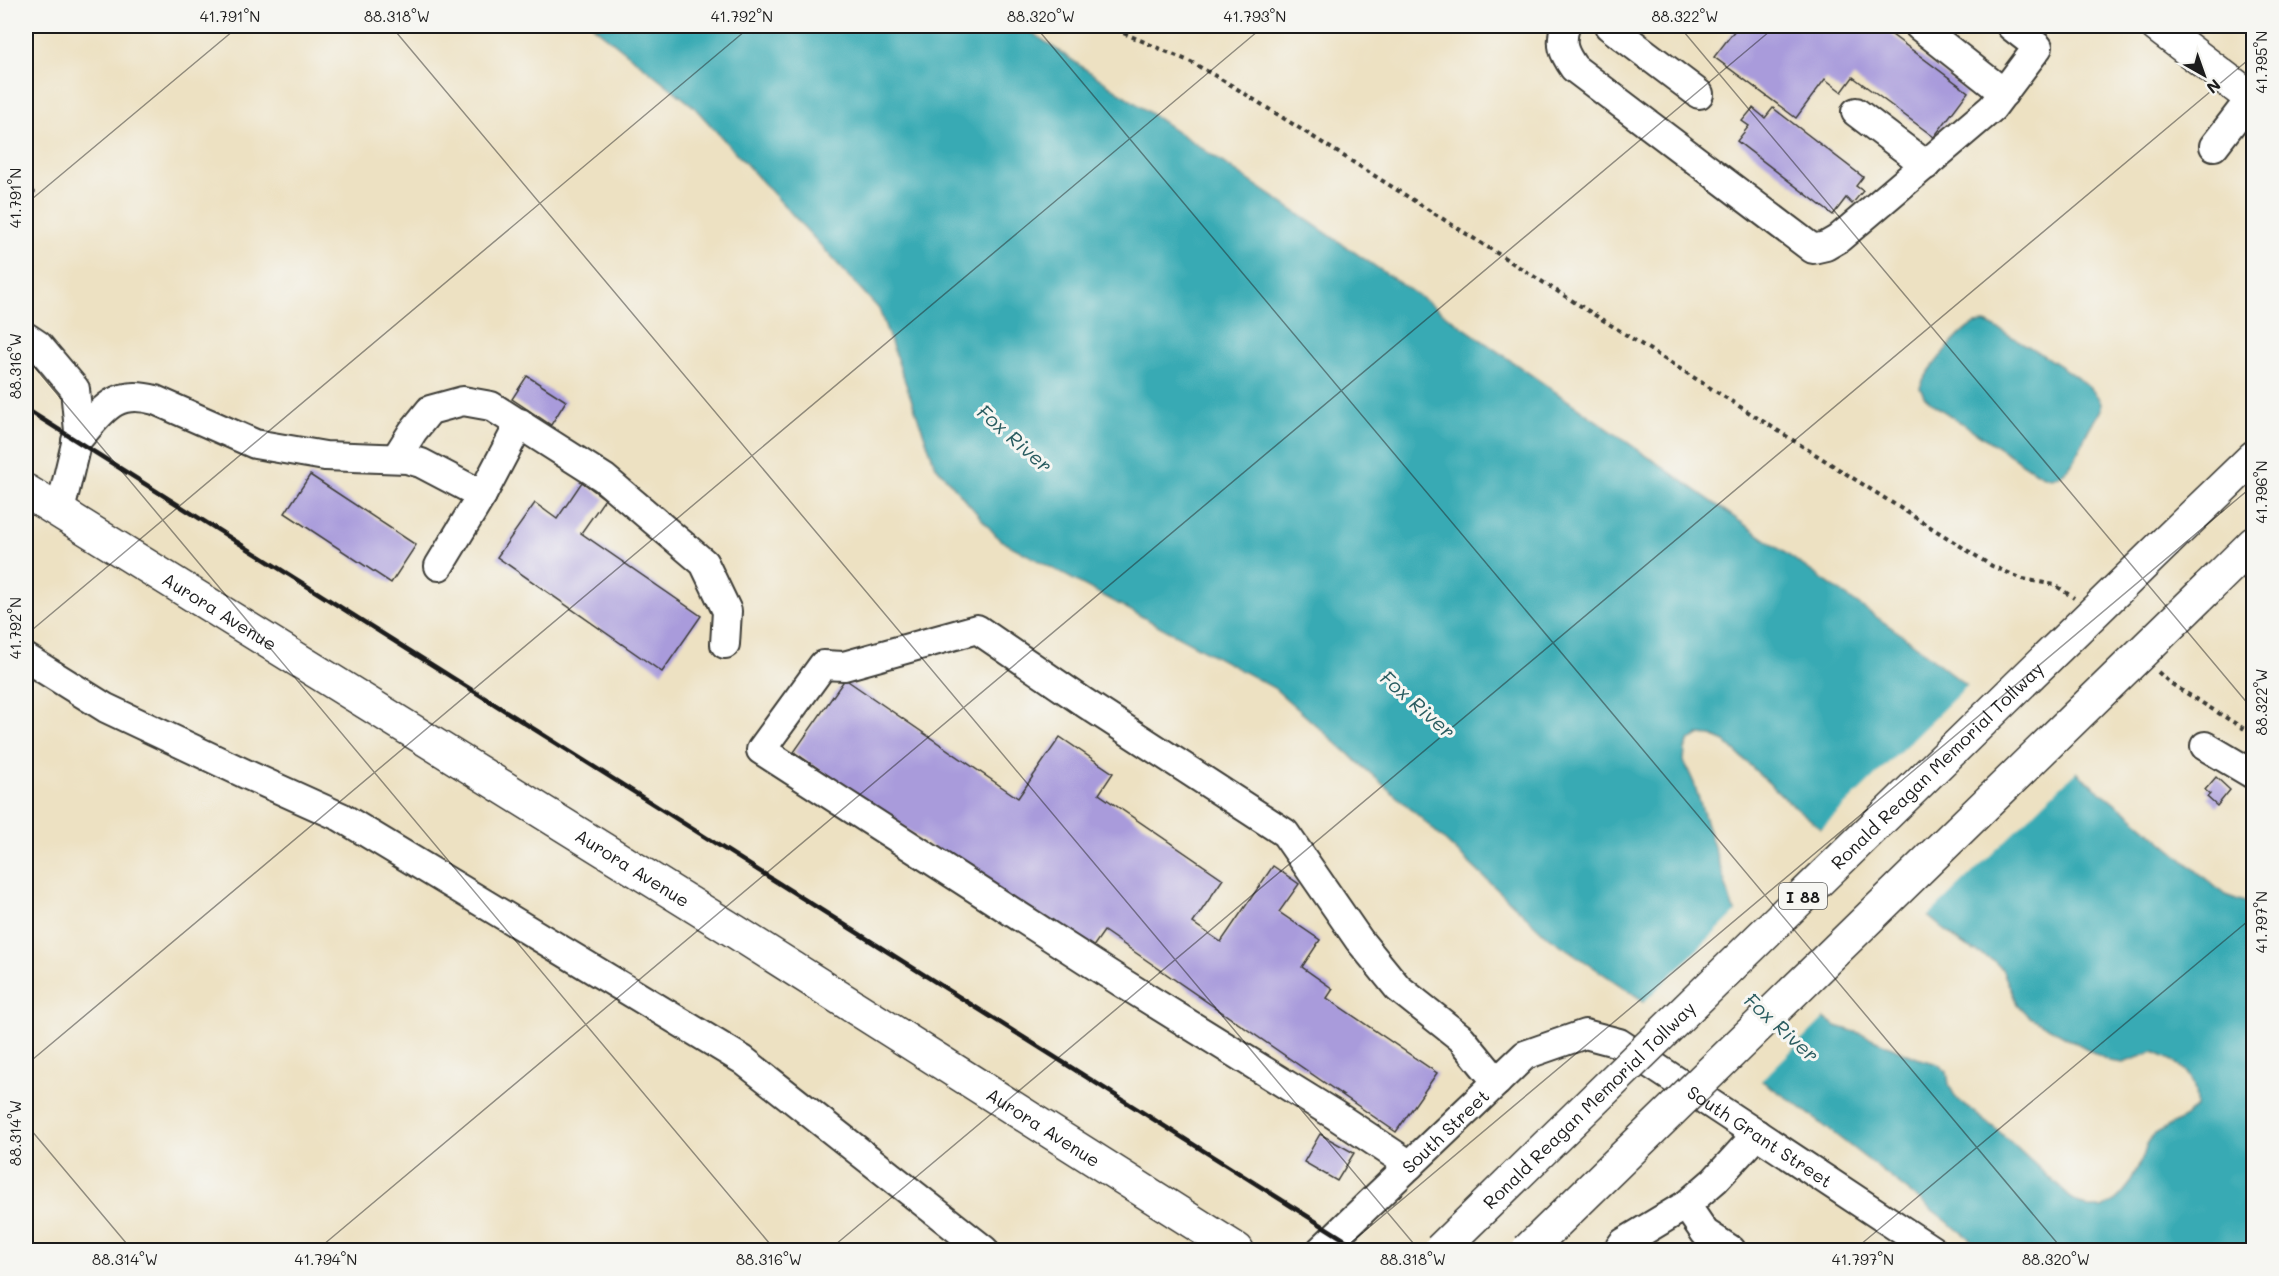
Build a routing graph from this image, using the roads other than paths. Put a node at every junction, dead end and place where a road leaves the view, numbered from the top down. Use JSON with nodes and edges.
{"nodes":[{"id":1,"x":1565,"y":26,"type":"edge"},
{"id":2,"x":1609,"y":26,"type":"edge"},
{"id":3,"x":1919,"y":26,"type":"edge"},
{"id":4,"x":2011,"y":26,"type":"edge"},
{"id":5,"x":2157,"y":26,"type":"edge"},
{"id":6,"x":2004,"y":93,"type":"junction"},
{"id":7,"x":1699,"y":94,"type":"dead end"},
{"id":8,"x":2252,"y":99,"type":"edge"},
{"id":9,"x":1856,"y":112,"type":"dead end"},
{"id":10,"x":2214,"y":146,"type":"dead end"},
{"id":11,"x":1926,"y":165,"type":"junction"},
{"id":12,"x":26,"y":337,"type":"edge"},
{"id":13,"x":520,"y":423,"type":"junction"},
{"id":14,"x":76,"y":441,"type":"junction"},
{"id":15,"x":2253,"y":457,"type":"edge"},
{"id":16,"x":396,"y":458,"type":"junction"},
{"id":17,"x":26,"y":491,"type":"edge"},
{"id":18,"x":483,"y":495,"type":"junction"},
{"id":19,"x":60,"y":511,"type":"junction"},
{"id":20,"x":2253,"y":543,"type":"edge"},
{"id":21,"x":439,"y":566,"type":"dead end"},
{"id":22,"x":725,"y":644,"type":"dead end"},
{"id":23,"x":26,"y":658,"type":"edge"},
{"id":24,"x":2205,"y":746,"type":"dead end"},
{"id":25,"x":2253,"y":775,"type":"edge"},
{"id":26,"x":1585,"y":1034,"type":"joint"},
{"id":27,"x":1497,"y":1082,"type":"junction"},
{"id":28,"x":1757,"y":1134,"type":"junction"},
{"id":29,"x":1410,"y":1165,"type":"junction"},
{"id":30,"x":1686,"y":1205,"type":"junction"},
{"id":31,"x":984,"y":1251,"type":"edge"},
{"id":32,"x":1237,"y":1251,"type":"edge"},
{"id":33,"x":1321,"y":1251,"type":"edge"},
{"id":34,"x":1440,"y":1251,"type":"edge"},
{"id":35,"x":1528,"y":1251,"type":"edge"},
{"id":36,"x":1618,"y":1251,"type":"edge"},
{"id":37,"x":1731,"y":1251,"type":"edge"},
{"id":38,"x":1932,"y":1251,"type":"edge"}],
"edges":[{"from":1,"to":11,"type":"street"},
{"from":2,"to":7,"type":"street"},
{"from":3,"to":6,"type":"street"},
{"from":4,"to":6,"type":"street"},
{"from":5,"to":8,"type":"main road"},
{"from":6,"to":11,"type":"street"},
{"from":8,"to":10,"type":"street"},
{"from":9,"to":11,"type":"street"},
{"from":12,"to":14,"type":"street"},
{"from":13,"to":16,"type":"street"},
{"from":13,"to":18,"type":"street"},
{"from":13,"to":22,"type":"street"},
{"from":14,"to":16,"type":"street"},
{"from":14,"to":19,"type":"street"},
{"from":15,"to":34,"type":"main road","name":"Ronald Reagan Memorial Tollway","number":"I 88","bridge":true},
{"from":16,"to":18,"type":"street"},
{"from":17,"to":19,"type":"main road","name":"Aurora Avenue"},
{"from":18,"to":21,"type":"street"},
{"from":19,"to":32,"type":"main road","name":"Aurora Avenue"},
{"from":20,"to":35,"type":"main road","bridge":true},
{"from":23,"to":31,"type":"street"},
{"from":24,"to":25,"type":"street"},
{"from":26,"to":27,"type":"street","name":"South Street"},
{"from":26,"to":28,"type":"street","name":"South Grant Street"},
{"from":27,"to":29,"type":"street","name":"South Street"},
{"from":27,"to":29,"type":"street"},
{"from":28,"to":30,"type":"street"},
{"from":28,"to":38,"type":"street","name":"South Grant Street"},
{"from":29,"to":33,"type":"street","name":"South Street"},
{"from":30,"to":36,"type":"street"},
{"from":30,"to":37,"type":"street"}]}
